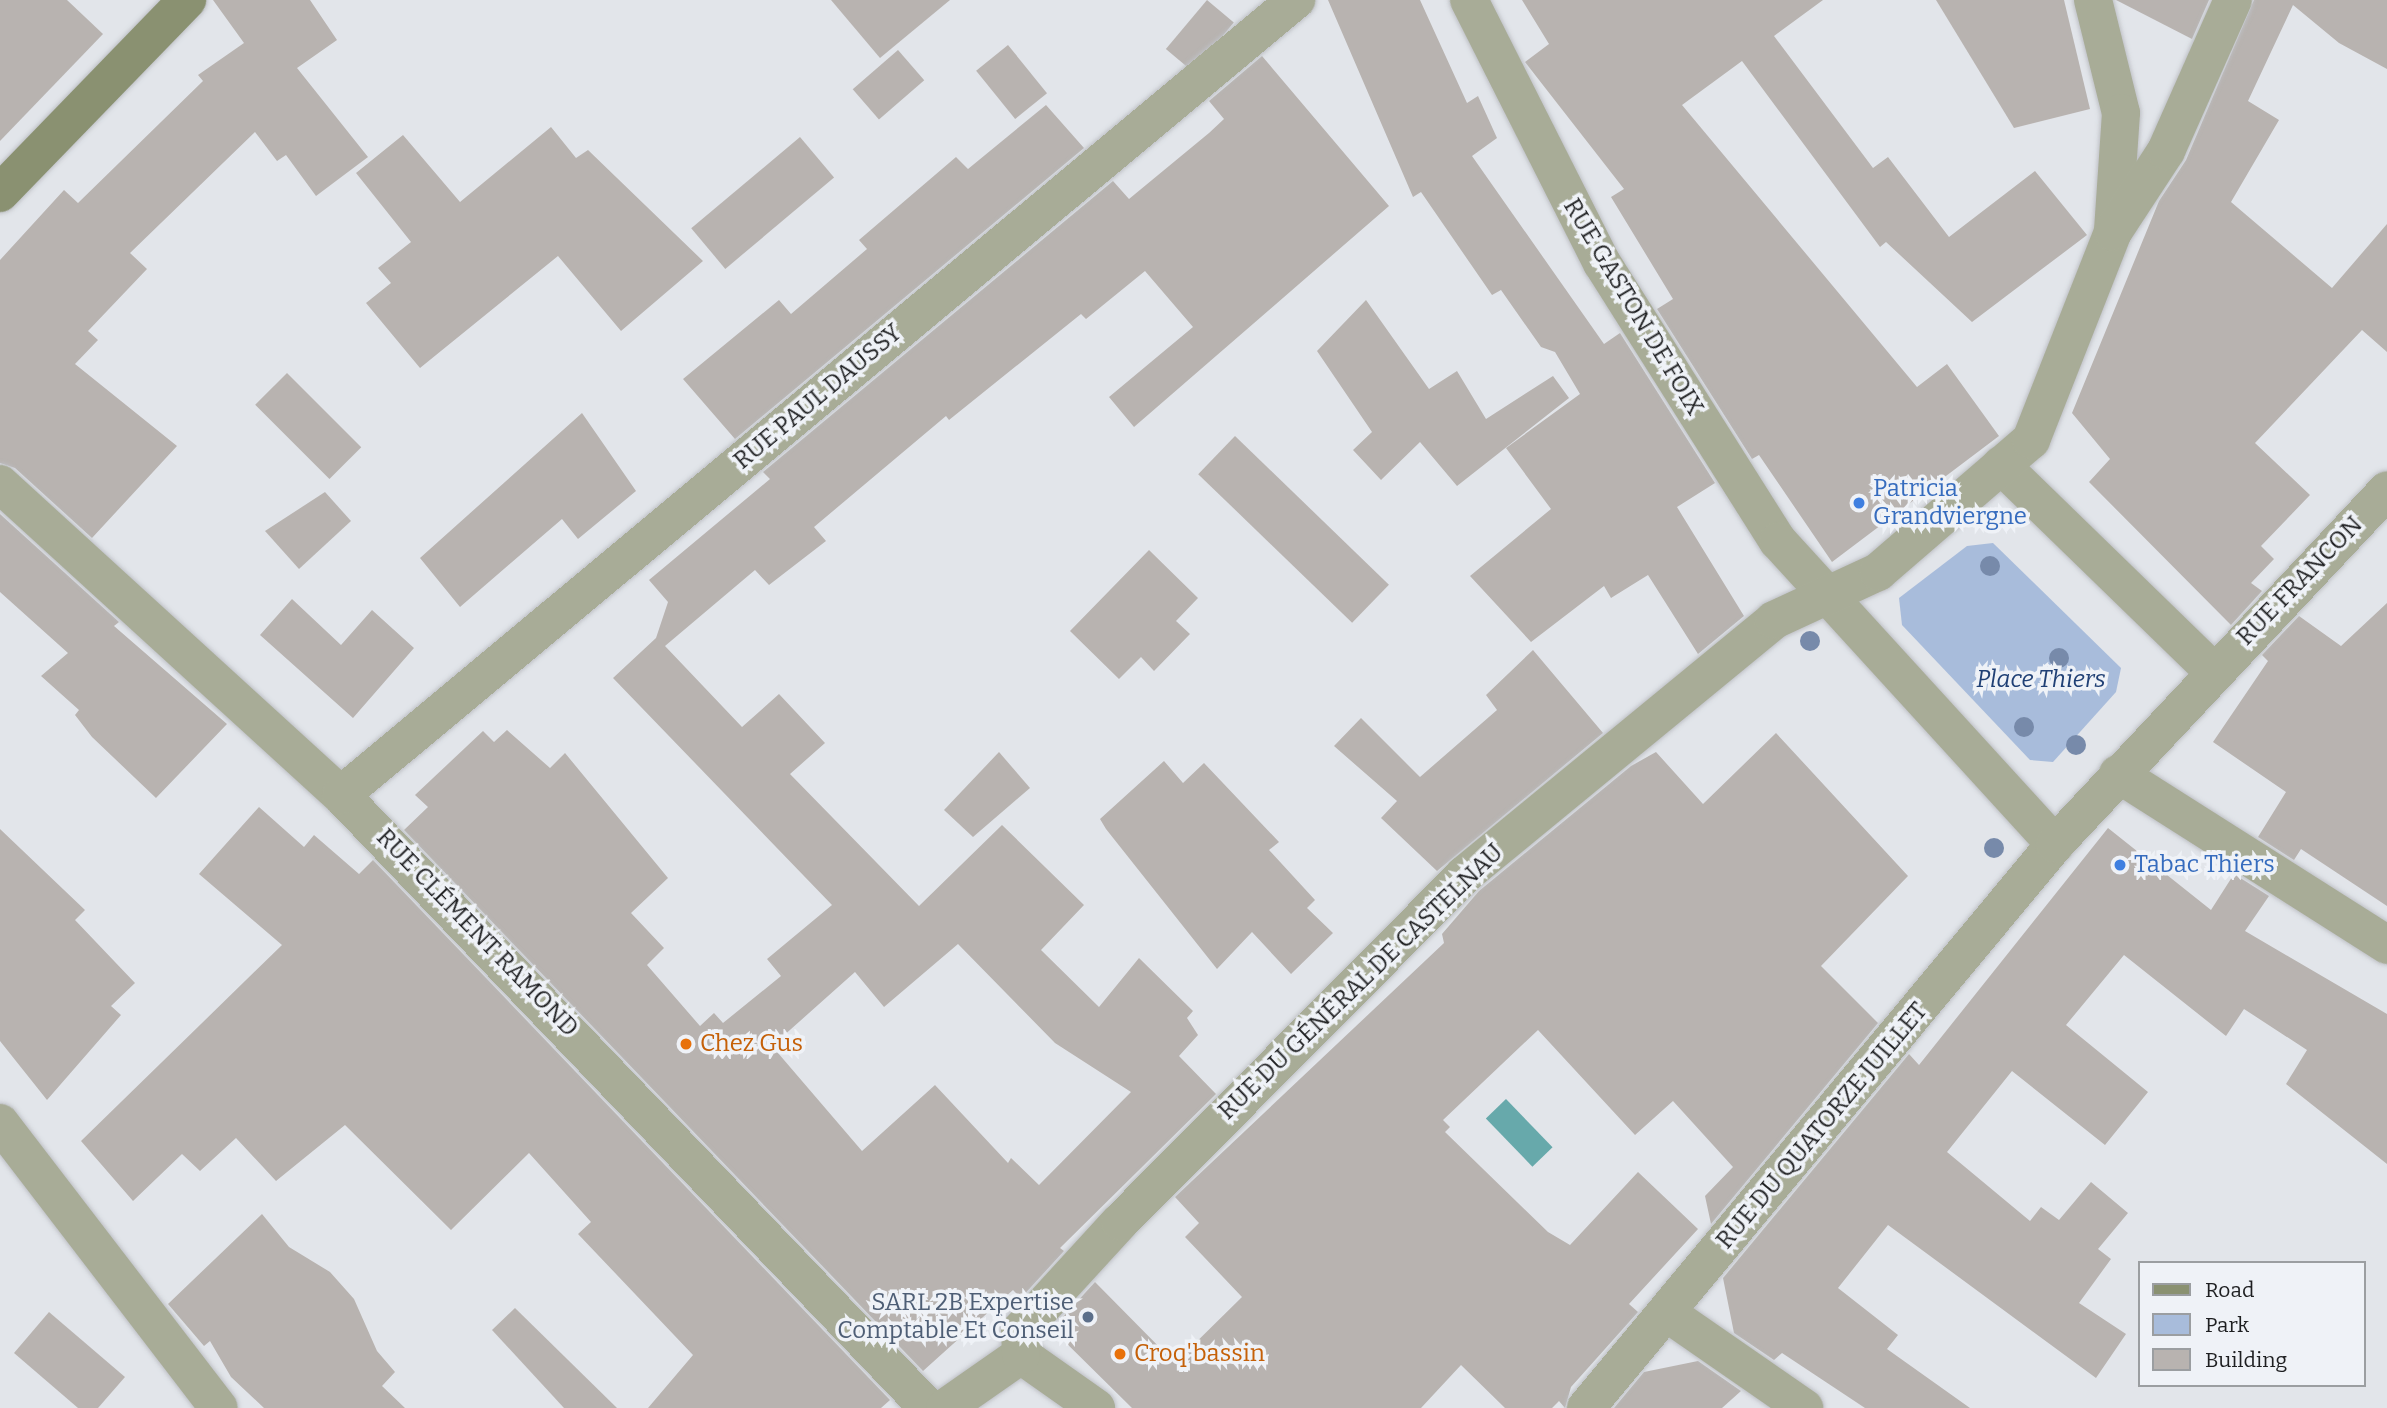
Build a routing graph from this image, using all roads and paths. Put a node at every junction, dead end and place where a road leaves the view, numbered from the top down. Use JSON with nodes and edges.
{"nodes":[{"id":1,"x":187,"y":0,"type":"edge"},
{"id":2,"x":1296,"y":0,"type":"edge"},
{"id":3,"x":1469,"y":0,"type":"edge"},
{"id":4,"x":2093,"y":0,"type":"edge"},
{"id":5,"x":2233,"y":0,"type":"edge"},
{"id":6,"x":0,"y":194,"type":"edge"},
{"id":7,"x":2113,"y":232,"type":"junction"},
{"id":8,"x":2001,"y":465,"type":"junction"},
{"id":9,"x":0,"y":484,"type":"edge"},
{"id":10,"x":2387,"y":490,"type":"edge"},
{"id":11,"x":1824,"y":598,"type":"junction"},
{"id":12,"x":2213,"y":671,"type":"junction"},
{"id":13,"x":2118,"y":774,"type":"junction"},
{"id":14,"x":341,"y":795,"type":"junction"},
{"id":15,"x":2055,"y":844,"type":"junction"},
{"id":16,"x":2387,"y":944,"type":"edge"},
{"id":17,"x":0,"y":1122,"type":"edge"},
{"id":18,"x":1667,"y":1313,"type":"junction"},
{"id":19,"x":1021,"y":1355,"type":"junction"},
{"id":20,"x":219,"y":1408,"type":"edge"},
{"id":21,"x":928,"y":1408,"type":"edge"},
{"id":22,"x":945,"y":1408,"type":"edge"},
{"id":23,"x":1096,"y":1408,"type":"edge"},
{"id":24,"x":1586,"y":1408,"type":"edge"},
{"id":25,"x":1804,"y":1408,"type":"edge"}],
"edges":[{"from":1,"to":6,"type":"main road"},
{"from":2,"to":14,"type":"street","name":"RUE PAUL DAUSSY"},
{"from":3,"to":11,"type":"street","name":"RUE GASTON DE FOIX"},
{"from":4,"to":7,"type":"street"},
{"from":5,"to":7,"type":"street"},
{"from":7,"to":8,"type":"street"},
{"from":8,"to":11,"type":"street"},
{"from":8,"to":12,"type":"street"},
{"from":9,"to":14,"type":"street","name":"RUE CLÉMENT RAMOND"},
{"from":10,"to":12,"type":"street","name":"RUE FRANCON"},
{"from":11,"to":15,"type":"street"},
{"from":11,"to":19,"type":"street","name":"RUE DU GÉNÉRAL DE CASTELNAU"},
{"from":12,"to":13,"type":"street"},
{"from":13,"to":15,"type":"street"},
{"from":13,"to":16,"type":"street"},
{"from":14,"to":21,"type":"street","name":"RUE CLÉMENT RAMOND"},
{"from":15,"to":18,"type":"street","name":"RUE DU QUATORZE JUILLET"},
{"from":17,"to":20,"type":"street"},
{"from":18,"to":24,"type":"street","name":"RUE DU QUATORZE JUILLET"},
{"from":18,"to":25,"type":"street"},
{"from":19,"to":22,"type":"street"},
{"from":19,"to":23,"type":"street"}]}
